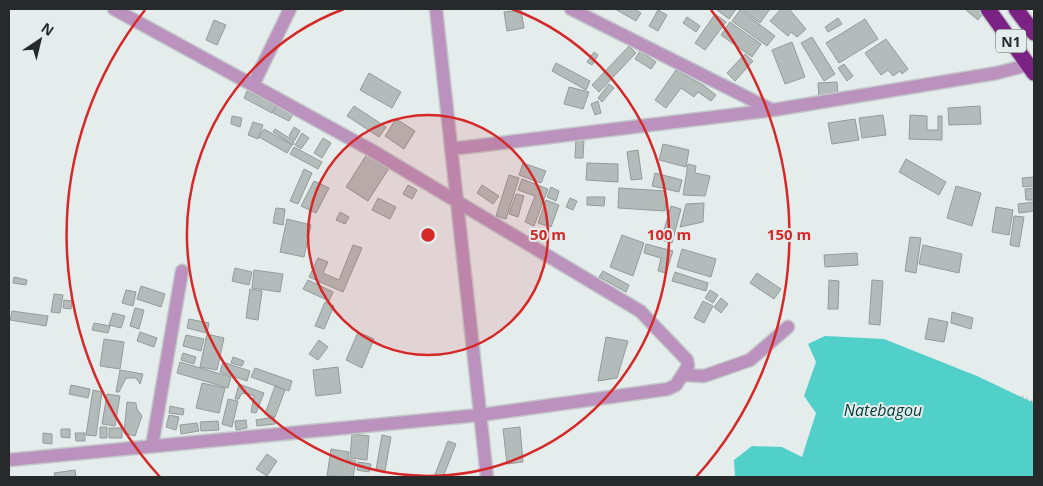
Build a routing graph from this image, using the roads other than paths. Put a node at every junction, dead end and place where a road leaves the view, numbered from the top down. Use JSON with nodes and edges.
{"nodes":[{"id":1,"x":114,"y":9,"type":"edge"},
{"id":2,"x":290,"y":9,"type":"edge"},
{"id":3,"x":436,"y":9,"type":"edge"},
{"id":4,"x":571,"y":9,"type":"edge"},
{"id":5,"x":988,"y":9,"type":"edge"},
{"id":6,"x":1016,"y":9,"type":"edge"},
{"id":7,"x":1034,"y":33,"type":"edge"},
{"id":8,"x":1031,"y":69,"type":"edge"},
{"id":9,"x":253,"y":85,"type":"junction"},
{"id":10,"x":773,"y":110,"type":"junction"},
{"id":11,"x":451,"y":149,"type":"junction"},
{"id":12,"x":456,"y":201,"type":"junction"},
{"id":13,"x":182,"y":271,"type":"dead end"},
{"id":14,"x":788,"y":327,"type":"dead end"},
{"id":15,"x":684,"y":376,"type":"junction"},
{"id":16,"x":480,"y":414,"type":"junction"},
{"id":17,"x":152,"y":446,"type":"junction"},
{"id":18,"x":9,"y":460,"type":"edge"},
{"id":19,"x":487,"y":477,"type":"edge"}],
"edges":[{"from":1,"to":9,"type":"street"},
{"from":2,"to":9,"type":"street"},
{"from":3,"to":11,"type":"street"},
{"from":4,"to":10,"type":"street"},
{"from":5,"to":8,"type":"highway","number":"N1"},
{"from":6,"to":7,"type":"highway","number":"N1"},
{"from":8,"to":10,"type":"street"},
{"from":9,"to":12,"type":"street"},
{"from":10,"to":11,"type":"street"},
{"from":11,"to":12,"type":"street"},
{"from":12,"to":15,"type":"street"},
{"from":12,"to":16,"type":"street"},
{"from":13,"to":17,"type":"street"},
{"from":14,"to":15,"type":"street"},
{"from":15,"to":16,"type":"street"},
{"from":16,"to":17,"type":"street"},
{"from":16,"to":19,"type":"street"},
{"from":17,"to":18,"type":"street"}]}
